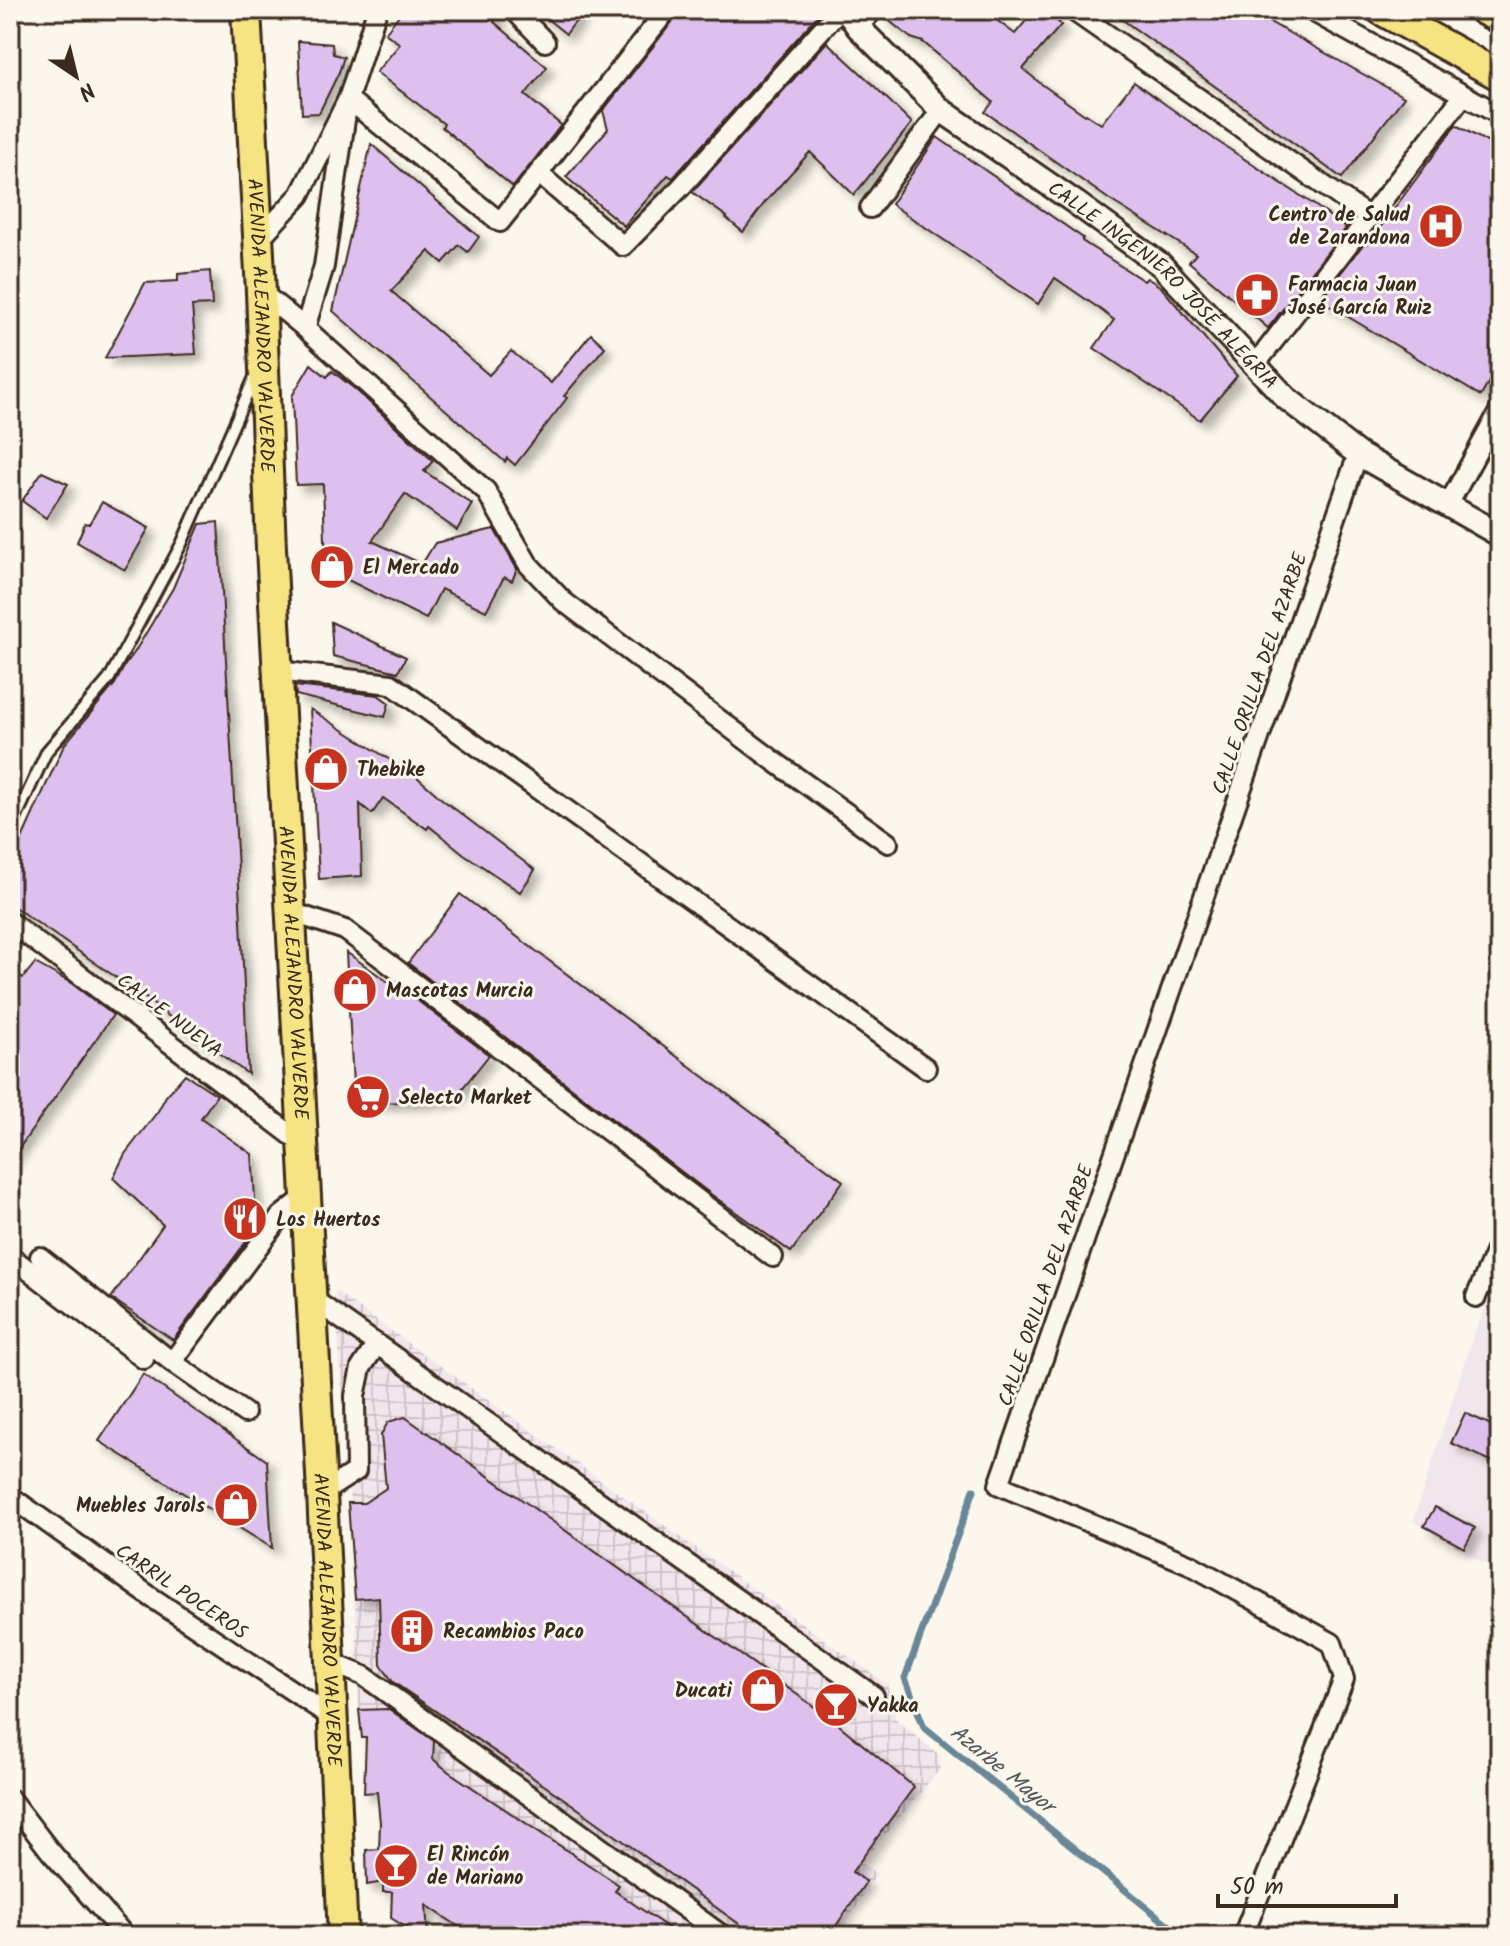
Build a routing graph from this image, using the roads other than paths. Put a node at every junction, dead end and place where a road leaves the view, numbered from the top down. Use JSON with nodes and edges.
{"nodes":[{"id":1,"x":246,"y":10,"type":"edge"},
{"id":2,"x":377,"y":10,"type":"edge"},
{"id":3,"x":514,"y":10,"type":"edge"},
{"id":4,"x":667,"y":10,"type":"edge"},
{"id":5,"x":839,"y":10,"type":"edge"},
{"id":6,"x":1072,"y":10,"type":"edge"},
{"id":7,"x":1310,"y":10,"type":"edge"},
{"id":8,"x":1381,"y":10,"type":"edge"},
{"id":9,"x":1483,"y":10,"type":"edge"},
{"id":10,"x":859,"y":16,"type":"edge"},
{"id":11,"x":1500,"y":19,"type":"edge"},
{"id":12,"x":545,"y":42,"type":"dead end"},
{"id":13,"x":1500,"y":76,"type":"edge"},
{"id":14,"x":1463,"y":96,"type":"junction"},
{"id":15,"x":348,"y":99,"type":"junction"},
{"id":16,"x":941,"y":110,"type":"junction"},
{"id":17,"x":1500,"y":115,"type":"edge"},
{"id":18,"x":539,"y":174,"type":"junction"},
{"id":19,"x":870,"y":208,"type":"dead end"},
{"id":20,"x":1369,"y":217,"type":"junction"},
{"id":21,"x":258,"y":240,"type":"junction"},
{"id":22,"x":261,"y":292,"type":"junction"},
{"id":23,"x":305,"y":328,"type":"junction"},
{"id":24,"x":264,"y":355,"type":"junction"},
{"id":25,"x":1255,"y":365,"type":"junction"},
{"id":26,"x":1500,"y":410,"type":"edge"},
{"id":27,"x":1358,"y":454,"type":"junction"},
{"id":28,"x":1448,"y":505,"type":"junction"},
{"id":29,"x":1500,"y":535,"type":"edge"},
{"id":30,"x":278,"y":671,"type":"junction"},
{"id":31,"x":10,"y":831,"type":"edge"},
{"id":32,"x":888,"y":843,"type":"dead end"},
{"id":33,"x":291,"y":912,"type":"junction"},
{"id":34,"x":10,"y":922,"type":"edge"},
{"id":35,"x":926,"y":1068,"type":"dead end"},
{"id":36,"x":303,"y":1144,"type":"junction"},
{"id":37,"x":305,"y":1197,"type":"junction"},
{"id":38,"x":1500,"y":1241,"type":"edge"},
{"id":39,"x":10,"y":1256,"type":"edge"},
{"id":40,"x":40,"y":1257,"type":"dead end"},
{"id":41,"x":773,"y":1257,"type":"dead end"},
{"id":42,"x":310,"y":1297,"type":"junction"},
{"id":43,"x":1476,"y":1297,"type":"dead end"},
{"id":44,"x":377,"y":1344,"type":"junction"},
{"id":45,"x":144,"y":1359,"type":"dead end"},
{"id":46,"x":172,"y":1362,"type":"junction"},
{"id":47,"x":245,"y":1413,"type":"dead end"},
{"id":48,"x":322,"y":1493,"type":"junction"},
{"id":49,"x":10,"y":1496,"type":"edge"},
{"id":50,"x":330,"y":1662,"type":"junction"},
{"id":51,"x":874,"y":1696,"type":"dead end"},
{"id":52,"x":333,"y":1718,"type":"junction"},
{"id":53,"x":10,"y":1799,"type":"edge"},
{"id":54,"x":125,"y":1936,"type":"edge"},
{"id":55,"x":343,"y":1936,"type":"edge"},
{"id":56,"x":723,"y":1936,"type":"edge"},
{"id":57,"x":1243,"y":1936,"type":"edge"}],
"edges":[{"from":1,"to":21,"type":"main road","name":"AVENIDA ALEJANDRO VALVERDE"},
{"from":2,"to":15,"type":"street"},
{"from":3,"to":12,"type":"street"},
{"from":4,"to":18,"type":"street"},
{"from":5,"to":18,"type":"street"},
{"from":6,"to":20,"type":"street"},
{"from":7,"to":14,"type":"street"},
{"from":8,"to":13,"type":"main road"},
{"from":9,"to":11,"type":"main road"},
{"from":10,"to":16,"type":"street","name":"CALLE INGENIERO JOSÉ ALEGRÍA"},
{"from":14,"to":17,"type":"street"},
{"from":14,"to":20,"type":"street"},
{"from":15,"to":18,"type":"street"},
{"from":15,"to":21,"type":"street"},
{"from":15,"to":23,"type":"street"},
{"from":16,"to":19,"type":"street"},
{"from":16,"to":25,"type":"street","name":"CALLE INGENIERO JOSÉ ALEGRÍA"},
{"from":20,"to":25,"type":"street"},
{"from":21,"to":22,"type":"main road","name":"AVENIDA ALEJANDRO VALVERDE"},
{"from":22,"to":23,"type":"street"},
{"from":22,"to":24,"type":"main road","name":"AVENIDA ALEJANDRO VALVERDE"},
{"from":23,"to":32,"type":"street"},
{"from":24,"to":30,"type":"main road","name":"AVENIDA ALEJANDRO VALVERDE"},
{"from":24,"to":31,"type":"lane"},
{"from":25,"to":27,"type":"street","name":"CALLE INGENIERO JOSÉ ALEGRÍA"},
{"from":26,"to":28,"type":"street"},
{"from":27,"to":28,"type":"street","name":"CALLE INGENIERO JOSÉ ALEGRÍA"},
{"from":27,"to":57,"type":"street","name":"CALLE ORILLA DEL AZARBE"},
{"from":28,"to":29,"type":"street","name":"CALLE INGENIERO JOSÉ ALEGRÍA"},
{"from":30,"to":33,"type":"main road","name":"AVENIDA ALEJANDRO VALVERDE"},
{"from":30,"to":35,"type":"street"},
{"from":33,"to":36,"type":"main road","name":"AVENIDA ALEJANDRO VALVERDE"},
{"from":33,"to":41,"type":"street"},
{"from":34,"to":36,"type":"street","name":"CALLE NUEVA"},
{"from":36,"to":37,"type":"main road","name":"AVENIDA ALEJANDRO VALVERDE"},
{"from":37,"to":42,"type":"main road","name":"AVENIDA ALEJANDRO VALVERDE"},
{"from":37,"to":46,"type":"street"},
{"from":38,"to":43,"type":"street"},
{"from":39,"to":45,"type":"street"},
{"from":40,"to":46,"type":"street"},
{"from":42,"to":44,"type":"street"},
{"from":42,"to":48,"type":"main road","name":"AVENIDA ALEJANDRO VALVERDE"},
{"from":44,"to":48,"type":"street"},
{"from":44,"to":51,"type":"street"},
{"from":46,"to":47,"type":"street"},
{"from":48,"to":50,"type":"main road","name":"AVENIDA ALEJANDRO VALVERDE"},
{"from":49,"to":52,"type":"street","name":"CARRIL POCEROS"},
{"from":50,"to":52,"type":"main road","name":"AVENIDA ALEJANDRO VALVERDE"},
{"from":50,"to":56,"type":"street"},
{"from":52,"to":55,"type":"main road","name":"AVENIDA ALEJANDRO VALVERDE"},
{"from":53,"to":54,"type":"street"}]}
